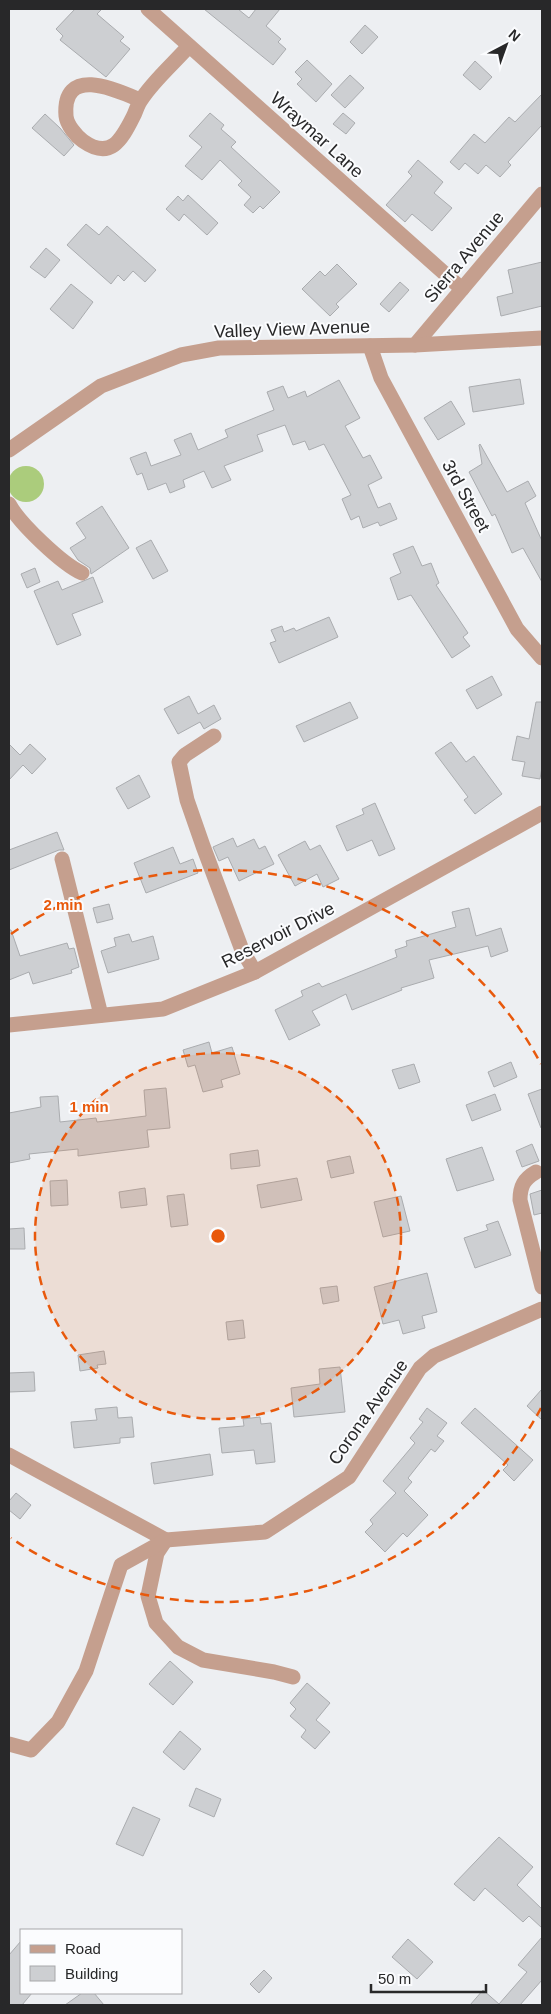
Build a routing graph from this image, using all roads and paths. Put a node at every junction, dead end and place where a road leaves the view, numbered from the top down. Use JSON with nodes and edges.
{"nodes":[{"id":1,"x":148,"y":9,"type":"edge"},
{"id":2,"x":189,"y":46,"type":"junction"},
{"id":3,"x":140,"y":100,"type":"junction"},
{"id":4,"x":542,"y":194,"type":"edge"},
{"id":5,"x":462,"y":289,"type":"junction"},
{"id":6,"x":542,"y":338,"type":"edge"},
{"id":7,"x":415,"y":345,"type":"junction"},
{"id":8,"x":370,"y":346,"type":"junction"},
{"id":9,"x":9,"y":450,"type":"edge"},
{"id":10,"x":9,"y":504,"type":"edge"},
{"id":11,"x":82,"y":573,"type":"dead end"},
{"id":12,"x":542,"y":658,"type":"edge"},
{"id":13,"x":214,"y":736,"type":"dead end"},
{"id":14,"x":542,"y":813,"type":"edge"},
{"id":15,"x":62,"y":859,"type":"dead end"},
{"id":16,"x":255,"y":972,"type":"junction"},
{"id":17,"x":101,"y":1015,"type":"junction"},
{"id":18,"x":9,"y":1025,"type":"edge"},
{"id":19,"x":536,"y":1172,"type":"dead end"},
{"id":20,"x":542,"y":1287,"type":"edge"},
{"id":21,"x":542,"y":1309,"type":"edge"},
{"id":22,"x":9,"y":1455,"type":"edge"},
{"id":23,"x":166,"y":1540,"type":"junction"},
{"id":24,"x":293,"y":1677,"type":"dead end"},
{"id":25,"x":9,"y":1744,"type":"edge"}],
"edges":[{"from":1,"to":2,"type":"street","name":"Wraymar Lane"},
{"from":2,"to":3,"type":"street"},
{"from":2,"to":5,"type":"street","name":"Wraymar Lane"},
{"from":3,"to":3,"type":"street"},
{"from":4,"to":5,"type":"street","name":"Sierra Avenue"},
{"from":5,"to":7,"type":"street","name":"Sierra Avenue"},
{"from":6,"to":7,"type":"street","name":"Valley View Avenue"},
{"from":7,"to":8,"type":"street","name":"Valley View Avenue"},
{"from":8,"to":9,"type":"street","name":"Valley View Avenue"},
{"from":8,"to":12,"type":"street","name":"3rd Street"},
{"from":10,"to":11,"type":"street"},
{"from":13,"to":16,"type":"street"},
{"from":14,"to":16,"type":"street","name":"Reservoir Drive"},
{"from":15,"to":17,"type":"street"},
{"from":16,"to":17,"type":"street","name":"Reservoir Drive"},
{"from":17,"to":18,"type":"street","name":"Reservoir Drive"},
{"from":19,"to":20,"type":"street"},
{"from":21,"to":23,"type":"street","name":"Corona Avenue"},
{"from":22,"to":23,"type":"street"},
{"from":23,"to":24,"type":"street"},
{"from":23,"to":25,"type":"street"}]}
